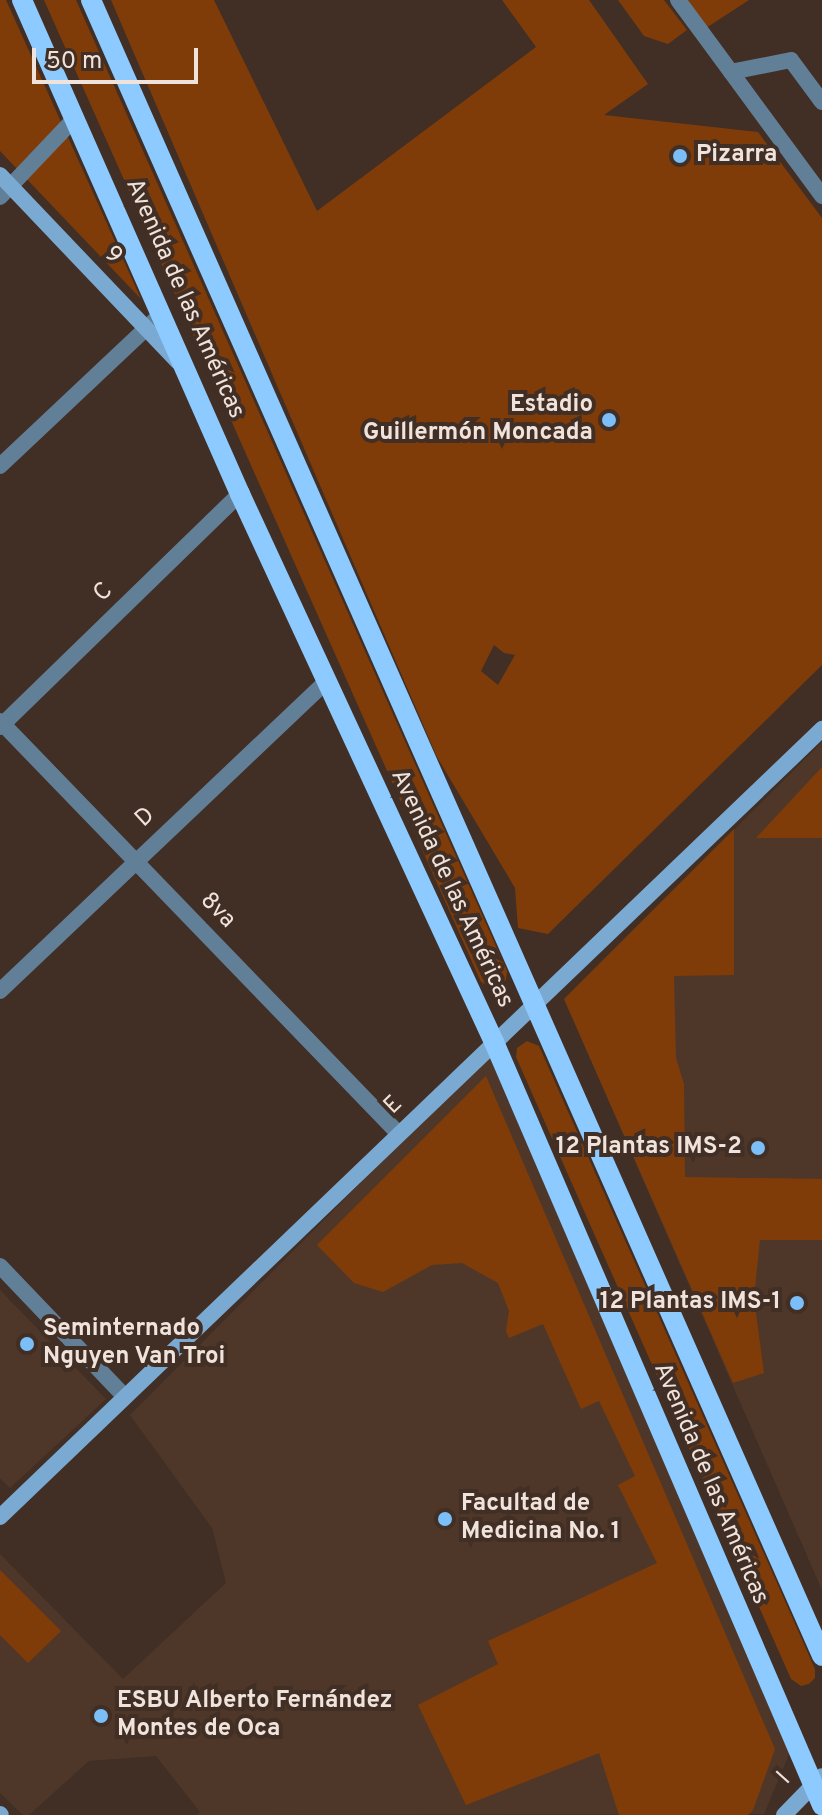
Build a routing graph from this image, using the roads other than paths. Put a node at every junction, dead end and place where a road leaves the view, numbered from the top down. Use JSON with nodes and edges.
{"nodes":[{"id":1,"x":22,"y":0,"type":"edge"},
{"id":2,"x":91,"y":0,"type":"edge"},
{"id":3,"x":678,"y":0,"type":"edge"},
{"id":4,"x":731,"y":72,"type":"junction"},
{"id":5,"x":822,"y":102,"type":"edge"},
{"id":6,"x":75,"y":118,"type":"junction"},
{"id":7,"x":4,"y":186,"type":"edge"},
{"id":8,"x":822,"y":196,"type":"edge"},
{"id":9,"x":163,"y":313,"type":"junction"},
{"id":10,"x":147,"y":327,"type":"junction"},
{"id":11,"x":189,"y":372,"type":"junction"},
{"id":12,"x":0,"y":466,"type":"edge"},
{"id":13,"x":240,"y":494,"type":"junction"},
{"id":14,"x":326,"y":682,"type":"junction"},
{"id":15,"x":1,"y":724,"type":"edge"},
{"id":16,"x":822,"y":729,"type":"edge"},
{"id":17,"x":136,"y":861,"type":"junction"},
{"id":18,"x":0,"y":991,"type":"edge"},
{"id":19,"x":535,"y":1004,"type":"junction"},
{"id":20,"x":494,"y":1042,"type":"junction"},
{"id":21,"x":399,"y":1134,"type":"junction"},
{"id":22,"x":0,"y":1266,"type":"edge"},
{"id":23,"x":125,"y":1397,"type":"junction"},
{"id":24,"x":0,"y":1517,"type":"edge"},
{"id":25,"x":822,"y":1656,"type":"edge"},
{"id":26,"x":817,"y":1780,"type":"edge"},
{"id":27,"x":822,"y":1805,"type":"edge"},
{"id":28,"x":784,"y":1815,"type":"edge"}],
"edges":[{"from":1,"to":6,"type":"main road","name":"Avenida de las Américas"},
{"from":2,"to":19,"type":"main road","name":"Avenida de las Américas"},
{"from":3,"to":4,"type":"street"},
{"from":4,"to":5,"type":"street"},
{"from":4,"to":8,"type":"street"},
{"from":6,"to":7,"type":"street"},
{"from":6,"to":9,"type":"main road","name":"Avenida de las Américas"},
{"from":7,"to":10,"type":"street","name":"9"},
{"from":9,"to":10,"type":"street"},
{"from":9,"to":11,"type":"main road","name":"Avenida de las Américas"},
{"from":10,"to":11,"type":"street","name":"9"},
{"from":10,"to":12,"type":"street"},
{"from":11,"to":13,"type":"main road","name":"Avenida de las Américas"},
{"from":13,"to":14,"type":"main road","name":"Avenida de las Américas"},
{"from":13,"to":15,"type":"street","name":"C"},
{"from":14,"to":17,"type":"street","name":"D"},
{"from":14,"to":20,"type":"main road","name":"Avenida de las Américas"},
{"from":15,"to":17,"type":"street","name":"8va"},
{"from":16,"to":19,"type":"street","name":"E"},
{"from":17,"to":18,"type":"street","name":"D"},
{"from":17,"to":21,"type":"street","name":"8va"},
{"from":19,"to":20,"type":"street","name":"E"},
{"from":19,"to":25,"type":"main road","name":"Avenida de las Américas"},
{"from":20,"to":21,"type":"street","name":"E"},
{"from":20,"to":26,"type":"main road","name":"Avenida de las Américas"},
{"from":21,"to":23,"type":"street","name":"E"},
{"from":22,"to":23,"type":"street"},
{"from":23,"to":24,"type":"street","name":"E"},
{"from":26,"to":27,"type":"main road","name":"Avenida de las Américas"},
{"from":26,"to":28,"type":"street","name":"I"}]}
